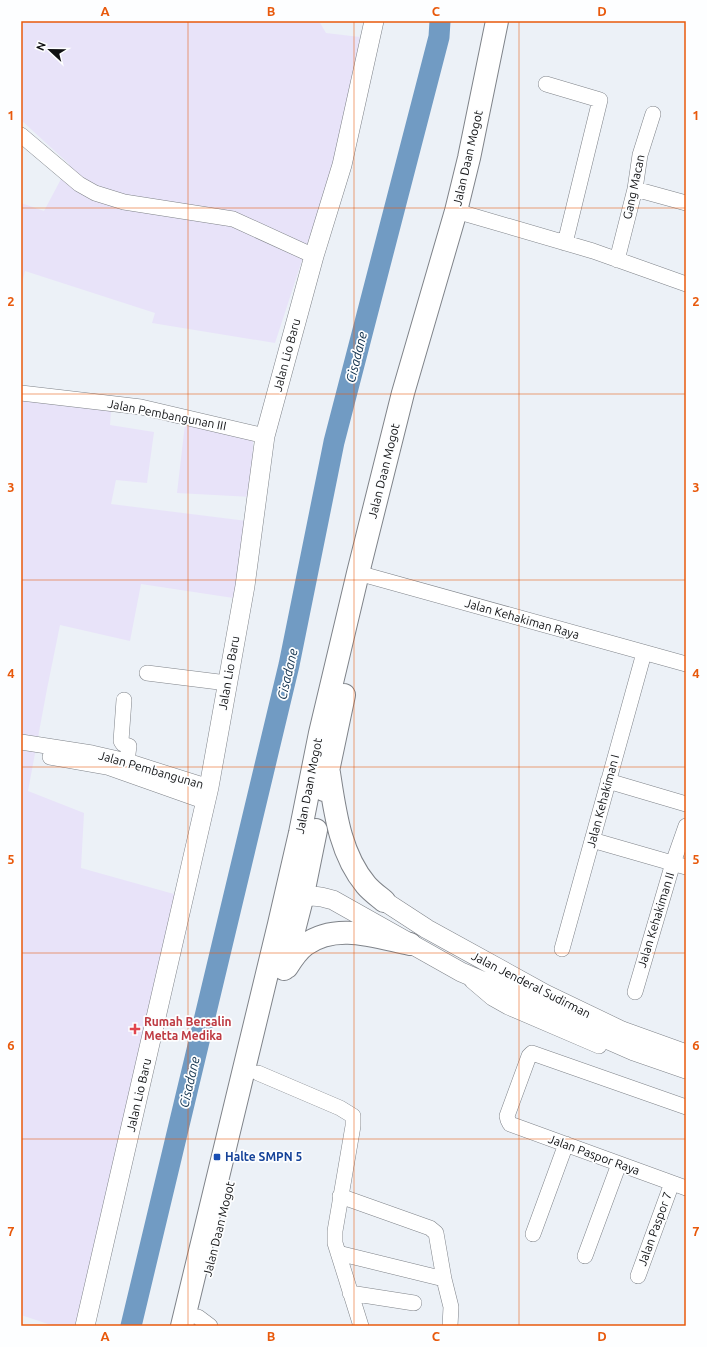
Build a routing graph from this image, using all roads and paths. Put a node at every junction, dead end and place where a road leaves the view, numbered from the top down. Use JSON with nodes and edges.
{"nodes":[{"id":1,"x":374,"y":21,"type":"edge"},
{"id":2,"x":497,"y":21,"type":"edge"},
{"id":3,"x":509,"y":21,"type":"edge"},
{"id":4,"x":546,"y":84,"type":"dead end"},
{"id":5,"x":653,"y":114,"type":"dead end"},
{"id":6,"x":21,"y":135,"type":"edge"},
{"id":7,"x":636,"y":189,"type":"junction"},
{"id":8,"x":686,"y":203,"type":"edge"},
{"id":9,"x":462,"y":212,"type":"junction"},
{"id":10,"x":565,"y":243,"type":"junction"},
{"id":11,"x":314,"y":256,"type":"junction"},
{"id":12,"x":617,"y":260,"type":"junction"},
{"id":13,"x":686,"y":284,"type":"edge"},
{"id":14,"x":21,"y":393,"type":"edge"},
{"id":15,"x":265,"y":436,"type":"junction"},
{"id":16,"x":364,"y":575,"type":"junction"},
{"id":17,"x":644,"y":652,"type":"junction"},
{"id":18,"x":686,"y":664,"type":"edge"},
{"id":19,"x":147,"y":673,"type":"dead end"},
{"id":20,"x":227,"y":683,"type":"junction"},
{"id":21,"x":124,"y":700,"type":"dead end"},
{"id":22,"x":21,"y":742,"type":"edge"},
{"id":23,"x":21,"y":751,"type":"edge"},
{"id":24,"x":127,"y":761,"type":"junction"},
{"id":25,"x":328,"y":768,"type":"junction"},
{"id":26,"x":608,"y":781,"type":"junction"},
{"id":27,"x":208,"y":795,"type":"junction"},
{"id":28,"x":686,"y":804,"type":"edge"},
{"id":29,"x":686,"y":826,"type":"edge"},
{"id":30,"x":592,"y":840,"type":"junction"},
{"id":31,"x":680,"y":865,"type":"edge"},
{"id":32,"x":302,"y":898,"type":"junction"},
{"id":33,"x":384,"y":901,"type":"joint"},
{"id":34,"x":279,"y":924,"type":"junction"},
{"id":35,"x":410,"y":944,"type":"junction"},
{"id":36,"x":562,"y":949,"type":"dead end"},
{"id":37,"x":461,"y":972,"type":"junction"},
{"id":38,"x":282,"y":974,"type":"junction"},
{"id":39,"x":635,"y":992,"type":"dead end"},
{"id":40,"x":686,"y":1054,"type":"edge"},
{"id":41,"x":686,"y":1069,"type":"edge"},
{"id":42,"x":686,"y":1079,"type":"edge"},
{"id":43,"x":250,"y":1082,"type":"junction"},
{"id":44,"x":686,"y":1107,"type":"edge"},
{"id":45,"x":566,"y":1144,"type":"junction"},
{"id":46,"x":619,"y":1164,"type":"junction"},
{"id":47,"x":679,"y":1186,"type":"edge"},
{"id":48,"x":340,"y":1196,"type":"junction"},
{"id":49,"x":533,"y":1234,"type":"dead end"},
{"id":50,"x":338,"y":1253,"type":"junction"},
{"id":51,"x":585,"y":1256,"type":"dead end"},
{"id":52,"x":638,"y":1276,"type":"dead end"},
{"id":53,"x":444,"y":1279,"type":"junction"},
{"id":54,"x":350,"y":1293,"type":"junction"},
{"id":55,"x":414,"y":1303,"type":"dead end"},
{"id":56,"x":196,"y":1324,"type":"edge"},
{"id":57,"x":85,"y":1326,"type":"edge"},
{"id":58,"x":361,"y":1326,"type":"edge"},
{"id":59,"x":450,"y":1326,"type":"edge"}],
"edges":[{"from":1,"to":11,"type":"main road","name":"Jalan Lio Baru"},
{"from":2,"to":9,"type":"highway","name":"Jalan Daan Mogot"},
{"from":3,"to":9,"type":"highway","name":"Jalan Daan Mogot"},
{"from":4,"to":10,"type":"street"},
{"from":5,"to":7,"type":"street","name":"Gang Macan"},
{"from":6,"to":11,"type":"street"},
{"from":7,"to":8,"type":"street"},
{"from":7,"to":12,"type":"street","name":"Gang Macan"},
{"from":9,"to":10,"type":"street"},
{"from":9,"to":16,"type":"highway","name":"Jalan Daan Mogot"},
{"from":10,"to":12,"type":"street"},
{"from":11,"to":15,"type":"main road","name":"Jalan Lio Baru"},
{"from":12,"to":13,"type":"street"},
{"from":14,"to":15,"type":"street","name":"Jalan Pembangunan III"},
{"from":15,"to":20,"type":"main road","name":"Jalan Lio Baru"},
{"from":16,"to":17,"type":"street","name":"Jalan Kehakiman Raya"},
{"from":16,"to":25,"type":"highway","name":"Jalan Daan Mogot"},
{"from":16,"to":34,"type":"highway","name":"Jalan Daan Mogot"},
{"from":17,"to":18,"type":"street","name":"Jalan Kehakiman Raya"},
{"from":17,"to":26,"type":"street","name":"Jalan Kehakiman I"},
{"from":19,"to":20,"type":"street"},
{"from":20,"to":27,"type":"main road","name":"Jalan Lio Baru"},
{"from":21,"to":24,"type":"street"},
{"from":22,"to":24,"type":"street","name":"Jalan Pembangunan"},
{"from":23,"to":27,"type":"street","name":"Jalan Pembangunan"},
{"from":24,"to":27,"type":"street","name":"Jalan Pembangunan"},
{"from":25,"to":32,"type":"highway","name":"Jalan Daan Mogot"},
{"from":25,"to":33,"type":"highway"},
{"from":26,"to":28,"type":"street"},
{"from":26,"to":30,"type":"street","name":"Jalan Kehakiman I"},
{"from":27,"to":57,"type":"main road","name":"Jalan Lio Baru"},
{"from":29,"to":31,"type":"street","name":"Jalan Kehakiman II"},
{"from":30,"to":31,"type":"street"},
{"from":30,"to":36,"type":"street","name":"Jalan Kehakiman I"},
{"from":31,"to":39,"type":"street","name":"Jalan Kehakiman II"},
{"from":32,"to":34,"type":"main road","name":"Jalan Daan Mogot"},
{"from":32,"to":35,"type":"main road","name":"Jalan Jenderal Sudirman"},
{"from":32,"to":38,"type":"highway","name":"Jalan Daan Mogot"},
{"from":33,"to":40,"type":"main road","name":"Jalan Jenderal Sudirman"},
{"from":34,"to":43,"type":"highway","name":"Jalan Daan Mogot"},
{"from":35,"to":37,"type":"main road","name":"Jalan Jenderal Sudirman"},
{"from":35,"to":38,"type":"highway"},
{"from":37,"to":41,"type":"main road","name":"Jalan Jenderal Sudirman"},
{"from":37,"to":42,"type":"street","name":"Jalan Jenderal Sudirman"},
{"from":38,"to":43,"type":"highway","name":"Jalan Daan Mogot"},
{"from":43,"to":48,"type":"street"},
{"from":43,"to":56,"type":"highway","name":"Jalan Daan Mogot"},
{"from":44,"to":45,"type":"street","name":"Jalan Paspor Raya"},
{"from":45,"to":46,"type":"street","name":"Jalan Paspor Raya"},
{"from":45,"to":49,"type":"street"},
{"from":46,"to":47,"type":"street","name":"Jalan Paspor Raya"},
{"from":46,"to":51,"type":"street"},
{"from":47,"to":52,"type":"street","name":"Jalan Paspor 7"},
{"from":48,"to":50,"type":"street"},
{"from":48,"to":53,"type":"street"},
{"from":50,"to":53,"type":"street"},
{"from":50,"to":54,"type":"street"},
{"from":53,"to":59,"type":"street"},
{"from":54,"to":55,"type":"street"},
{"from":54,"to":58,"type":"street"}]}
